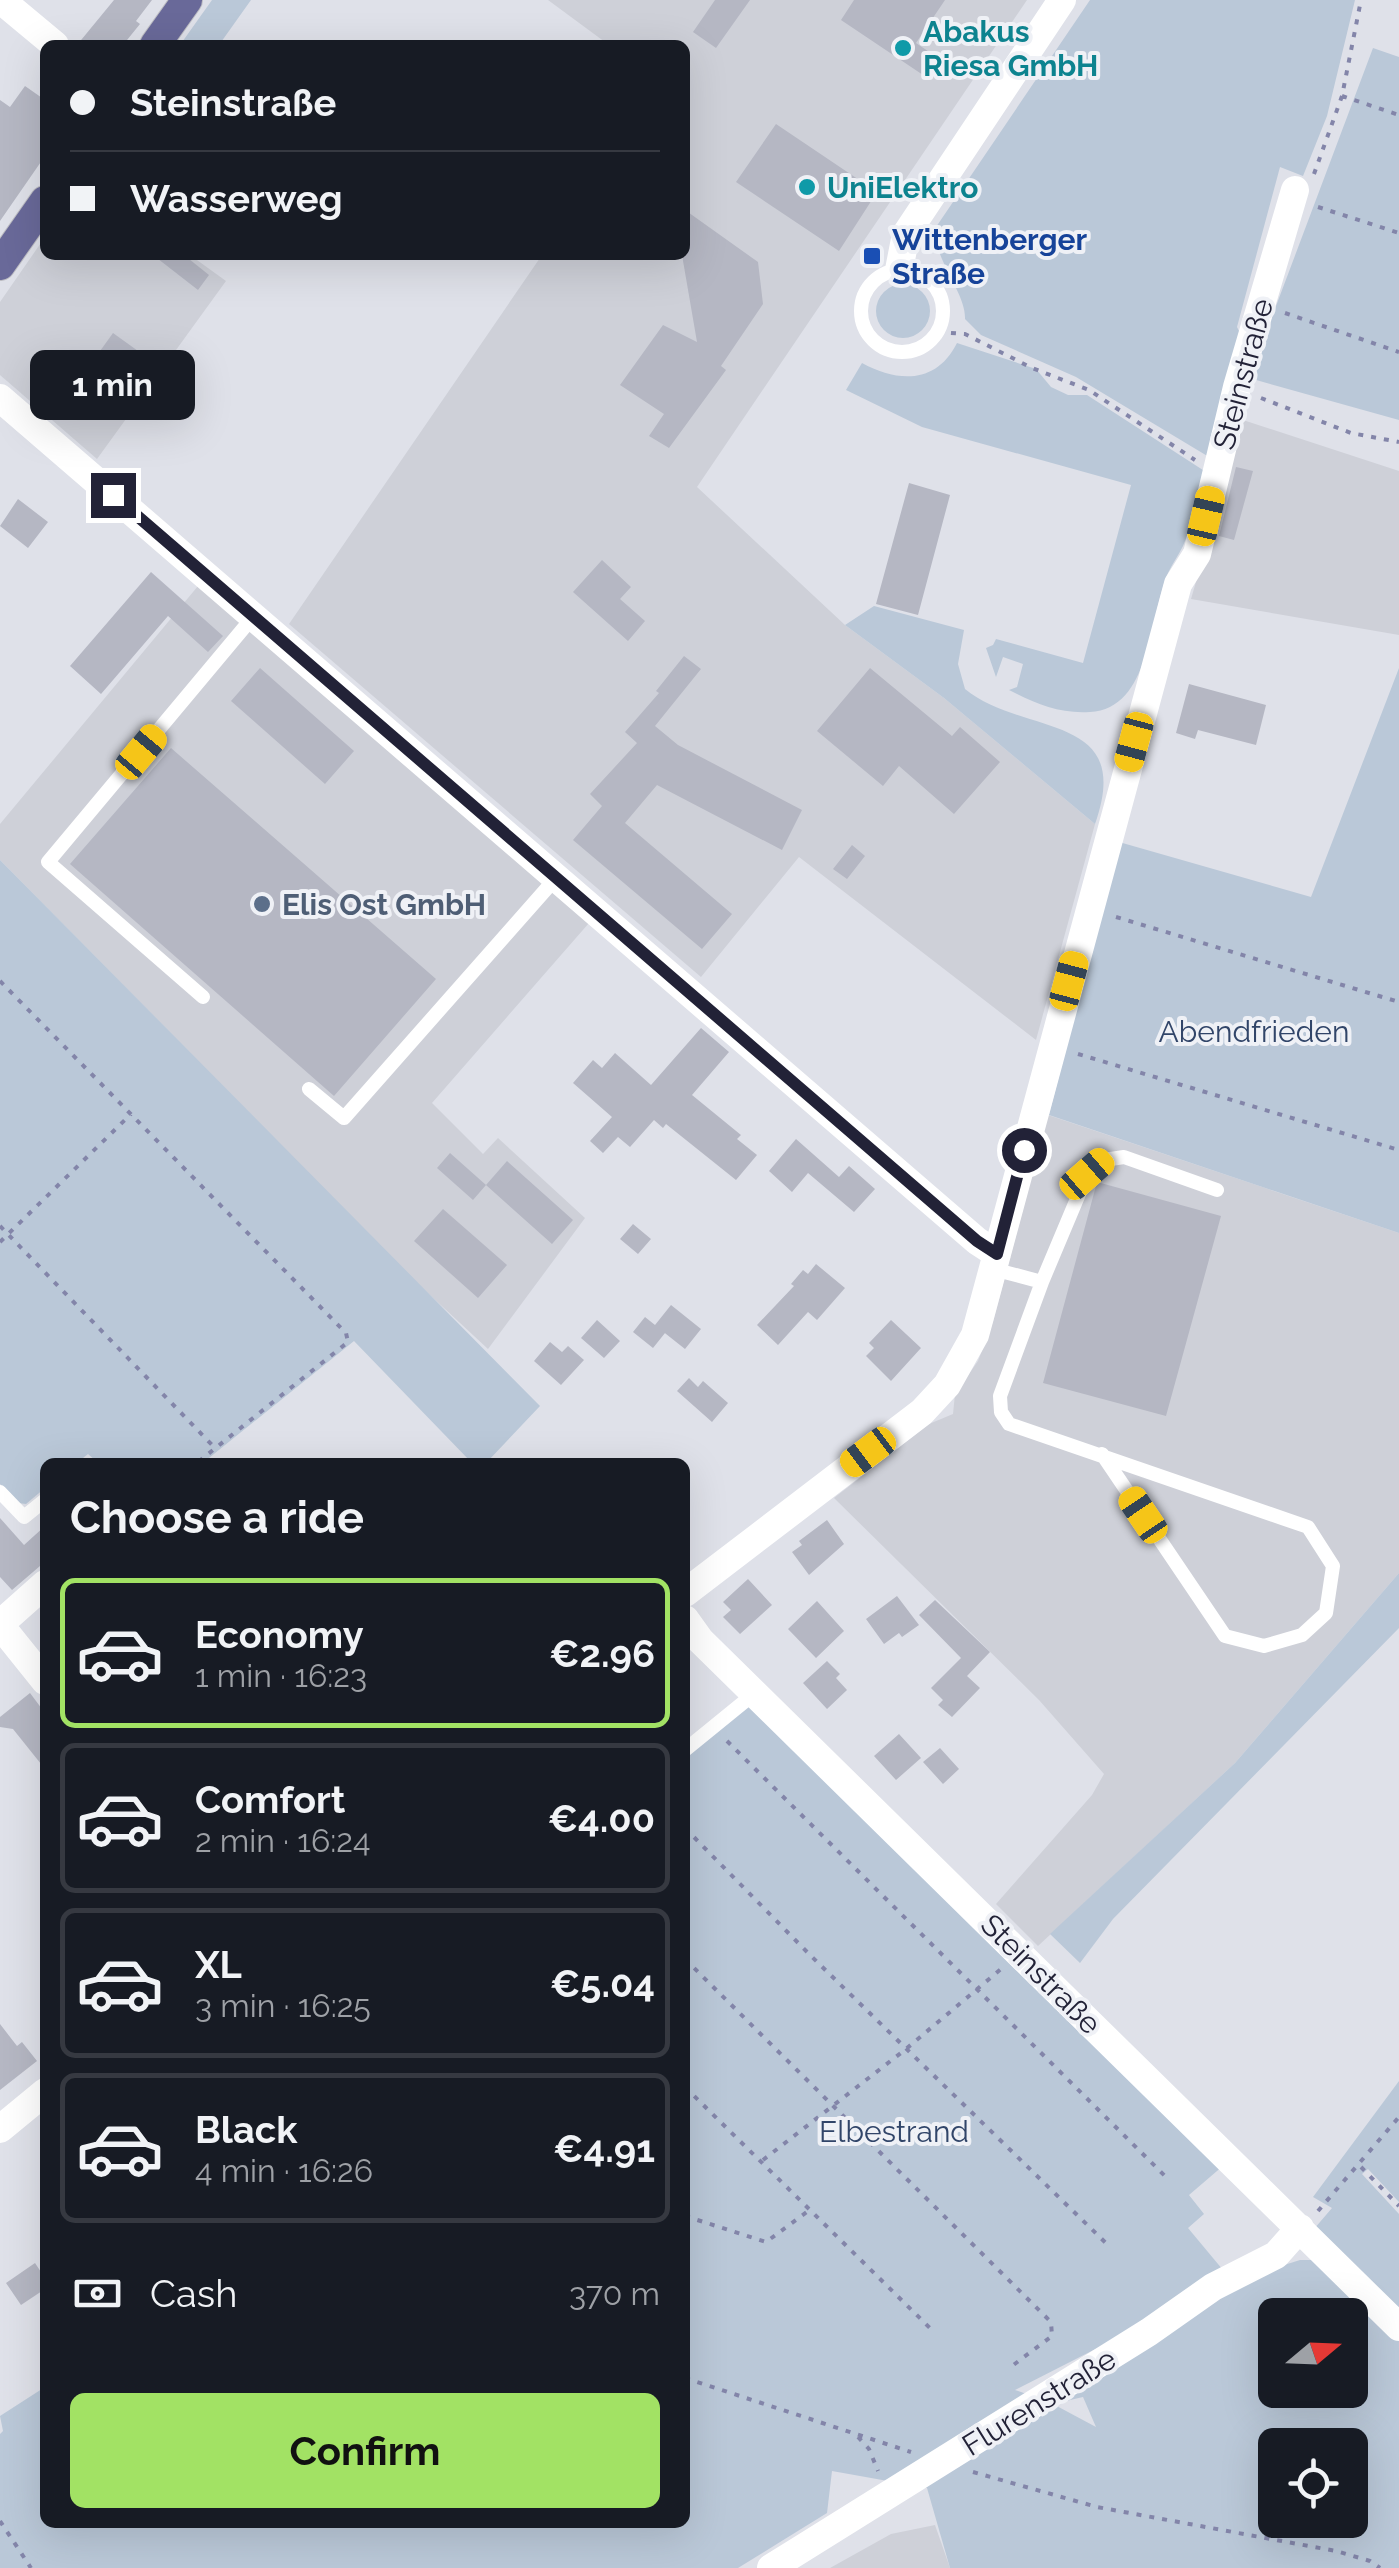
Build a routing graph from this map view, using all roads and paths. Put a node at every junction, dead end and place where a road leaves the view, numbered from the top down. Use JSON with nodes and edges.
{"nodes":[{"id":1,"x":1,"y":0,"type":"edge"},
{"id":2,"x":187,"y":0,"type":"edge"},
{"id":3,"x":1062,"y":0,"type":"edge"},
{"id":4,"x":1361,"y":0,"type":"edge"},
{"id":5,"x":49,"y":40,"type":"edge"},
{"id":6,"x":159,"y":40,"type":"edge"},
{"id":7,"x":1342,"y":96,"type":"junction"},
{"id":8,"x":1399,"y":115,"type":"edge"},
{"id":9,"x":1294,"y":194,"type":"junction"},
{"id":10,"x":40,"y":208,"type":"edge"},
{"id":11,"x":1399,"y":233,"type":"edge"},
{"id":12,"x":0,"y":265,"type":"edge"},
{"id":13,"x":898,"y":270,"type":"junction"},
{"id":14,"x":1261,"y":306,"type":"junction"},
{"id":15,"x":938,"y":332,"type":"junction"},
{"id":16,"x":1399,"y":352,"type":"edge"},
{"id":17,"x":1237,"y":387,"type":"junction"},
{"id":18,"x":0,"y":398,"type":"edge"},
{"id":19,"x":1399,"y":442,"type":"edge"},
{"id":20,"x":1214,"y":478,"type":"junction"},
{"id":21,"x":254,"y":616,"type":"junction"},
{"id":22,"x":556,"y":878,"type":"junction"},
{"id":23,"x":1088,"y":908,"type":"junction"},
{"id":24,"x":0,"y":982,"type":"edge"},
{"id":25,"x":203,"y":997,"type":"dead end"},
{"id":26,"x":1399,"y":1002,"type":"edge"},
{"id":27,"x":1052,"y":1046,"type":"junction"},
{"id":28,"x":309,"y":1089,"type":"dead end"},
{"id":29,"x":131,"y":1114,"type":"junction"},
{"id":30,"x":1399,"y":1150,"type":"edge"},
{"id":31,"x":1218,"y":1190,"type":"dead end"},
{"id":32,"x":0,"y":1226,"type":"edge"},
{"id":33,"x":8,"y":1234,"type":"junction"},
{"id":34,"x":0,"y":1242,"type":"edge"},
{"id":35,"x":995,"y":1262,"type":"junction"},
{"id":36,"x":1042,"y":1282,"type":"junction"},
{"id":37,"x":216,"y":1449,"type":"junction"},
{"id":38,"x":1102,"y":1454,"type":"junction"},
{"id":39,"x":204,"y":1458,"type":"edge"},
{"id":40,"x":0,"y":1492,"type":"edge"},
{"id":41,"x":40,"y":1504,"type":"edge"},
{"id":42,"x":40,"y":1589,"type":"edge"},
{"id":43,"x":690,"y":1589,"type":"edge"},
{"id":44,"x":0,"y":1625,"type":"edge"},
{"id":45,"x":690,"y":1626,"type":"edge"},
{"id":46,"x":40,"y":1675,"type":"edge"},
{"id":47,"x":755,"y":1693,"type":"junction"},
{"id":48,"x":711,"y":1729,"type":"junction"},
{"id":49,"x":690,"y":1746,"type":"edge"},
{"id":50,"x":690,"y":1833,"type":"edge"},
{"id":51,"x":1019,"y":1952,"type":"junction"},
{"id":52,"x":690,"y":1964,"type":"edge"},
{"id":53,"x":979,"y":1990,"type":"junction"},
{"id":54,"x":906,"y":2049,"type":"junction"},
{"id":55,"x":690,"y":2091,"type":"edge"},
{"id":56,"x":40,"y":2096,"type":"edge"},
{"id":57,"x":833,"y":2106,"type":"junction"},
{"id":58,"x":1399,"y":2118,"type":"edge"},
{"id":59,"x":0,"y":2129,"type":"edge"},
{"id":60,"x":763,"y":2161,"type":"junction"},
{"id":61,"x":1360,"y":2166,"type":"junction"},
{"id":62,"x":1166,"y":2177,"type":"dead end"},
{"id":63,"x":1399,"y":2206,"type":"edge"},
{"id":64,"x":811,"y":2209,"type":"junction"},
{"id":65,"x":690,"y":2218,"type":"edge"},
{"id":66,"x":1300,"y":2228,"type":"junction"},
{"id":67,"x":1110,"y":2247,"type":"dead end"},
{"id":68,"x":1399,"y":2326,"type":"edge"},
{"id":69,"x":934,"y":2332,"type":"dead end"},
{"id":70,"x":1012,"y":2366,"type":"dead end"},
{"id":71,"x":690,"y":2380,"type":"edge"},
{"id":72,"x":855,"y":2434,"type":"junction"},
{"id":73,"x":942,"y":2462,"type":"junction"},
{"id":74,"x":882,"y":2498,"type":"junction"},
{"id":75,"x":0,"y":2521,"type":"edge"},
{"id":76,"x":31,"y":2568,"type":"edge"},
{"id":77,"x":770,"y":2568,"type":"edge"},
{"id":78,"x":1380,"y":2568,"type":"edge"}],
"edges":[{"from":1,"to":5,"type":"street"},
{"from":2,"to":6,"type":"main road"},
{"from":3,"to":13,"type":"street"},
{"from":4,"to":7,"type":"path"},
{"from":7,"to":8,"type":"path"},
{"from":7,"to":9,"type":"path"},
{"from":9,"to":11,"type":"path"},
{"from":9,"to":14,"type":"street","name":"Steinstraße"},
{"from":10,"to":12,"type":"main road"},
{"from":13,"to":15,"type":"lane"},
{"from":13,"to":15,"type":"lane"},
{"from":14,"to":16,"type":"path"},
{"from":14,"to":17,"type":"street","name":"Steinstraße"},
{"from":15,"to":20,"type":"path"},
{"from":17,"to":19,"type":"path"},
{"from":17,"to":20,"type":"street","name":"Steinstraße"},
{"from":18,"to":21,"type":"street"},
{"from":20,"to":23,"type":"street","name":"Steinstraße"},
{"from":21,"to":22,"type":"street"},
{"from":21,"to":25,"type":"lane"},
{"from":22,"to":28,"type":"lane"},
{"from":22,"to":35,"type":"street"},
{"from":23,"to":26,"type":"path"},
{"from":23,"to":27,"type":"street","name":"Steinstraße"},
{"from":24,"to":29,"type":"path"},
{"from":27,"to":30,"type":"path"},
{"from":27,"to":35,"type":"street","name":"Steinstraße"},
{"from":29,"to":33,"type":"path"},
{"from":29,"to":37,"type":"path"},
{"from":31,"to":36,"type":"lane"},
{"from":32,"to":33,"type":"path"},
{"from":33,"to":34,"type":"path"},
{"from":33,"to":37,"type":"path"},
{"from":35,"to":36,"type":"lane"},
{"from":35,"to":43,"type":"street","name":"Steinstraße"},
{"from":36,"to":38,"type":"lane"},
{"from":37,"to":39,"type":"path"},
{"from":38,"to":38,"type":"lane"},
{"from":40,"to":41,"type":"lane"},
{"from":42,"to":44,"type":"street"},
{"from":44,"to":46,"type":"street"},
{"from":45,"to":47,"type":"street","name":"Steinstraße"},
{"from":47,"to":48,"type":"lane"},
{"from":47,"to":51,"type":"street","name":"Steinstraße"},
{"from":48,"to":49,"type":"lane"},
{"from":48,"to":53,"type":"path"},
{"from":50,"to":54,"type":"path"},
{"from":51,"to":53,"type":"path"},
{"from":51,"to":66,"type":"street","name":"Steinstraße"},
{"from":52,"to":57,"type":"path"},
{"from":53,"to":54,"type":"path"},
{"from":53,"to":62,"type":"path"},
{"from":54,"to":57,"type":"path"},
{"from":54,"to":67,"type":"path"},
{"from":55,"to":60,"type":"path"},
{"from":56,"to":59,"type":"street"},
{"from":57,"to":60,"type":"path"},
{"from":57,"to":70,"type":"path"},
{"from":58,"to":61,"type":"path"},
{"from":60,"to":64,"type":"path"},
{"from":61,"to":63,"type":"path"},
{"from":61,"to":66,"type":"path"},
{"from":64,"to":65,"type":"path"},
{"from":64,"to":69,"type":"path"},
{"from":66,"to":68,"type":"street","name":"Steinstraße"},
{"from":66,"to":73,"type":"street","name":"Flurenstraße"},
{"from":71,"to":72,"type":"path"},
{"from":72,"to":73,"type":"path"},
{"from":72,"to":74,"type":"path"},
{"from":73,"to":74,"type":"street","name":"Flurenstraße"},
{"from":73,"to":78,"type":"path"},
{"from":74,"to":77,"type":"street","name":"Flurenstraße"},
{"from":75,"to":76,"type":"path"}]}
